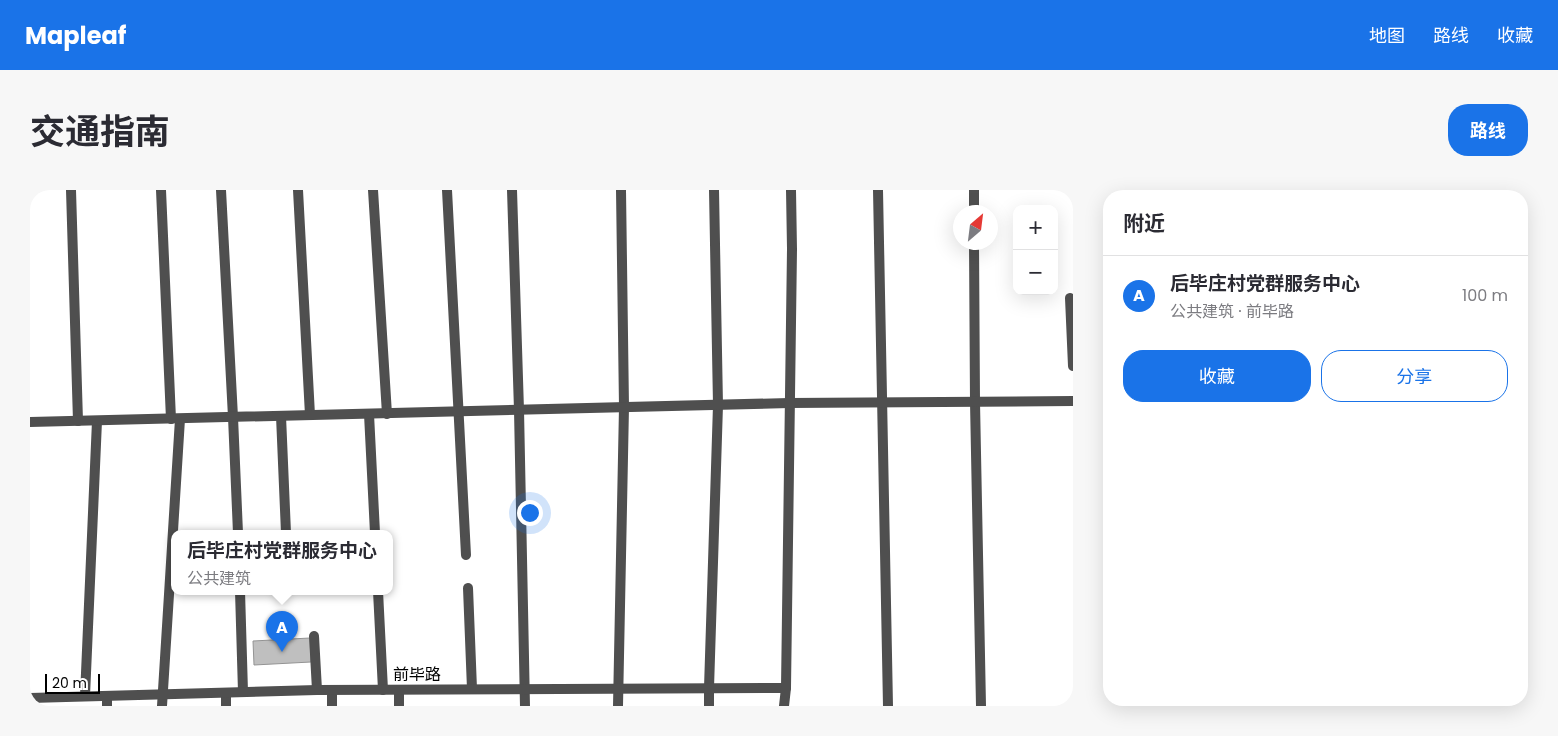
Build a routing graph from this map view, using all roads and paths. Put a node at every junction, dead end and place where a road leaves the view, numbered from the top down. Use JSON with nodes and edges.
{"nodes":[{"id":1,"x":70,"y":190,"type":"edge"},
{"id":2,"x":161,"y":190,"type":"edge"},
{"id":3,"x":220,"y":190,"type":"edge"},
{"id":4,"x":298,"y":190,"type":"edge"},
{"id":5,"x":373,"y":190,"type":"edge"},
{"id":6,"x":447,"y":190,"type":"edge"},
{"id":7,"x":512,"y":190,"type":"edge"},
{"id":8,"x":621,"y":190,"type":"edge"},
{"id":9,"x":714,"y":190,"type":"edge"},
{"id":10,"x":791,"y":190,"type":"edge"},
{"id":11,"x":878,"y":190,"type":"edge"},
{"id":12,"x":974,"y":190,"type":"edge"},
{"id":13,"x":974,"y":205,"type":"edge"},
{"id":14,"x":974,"y":250,"type":"edge"},
{"id":15,"x":1070,"y":298,"type":"dead end"},
{"id":16,"x":1073,"y":366,"type":"edge"},
{"id":17,"x":1073,"y":401,"type":"edge"},
{"id":18,"x":882,"y":402,"type":"junction"},
{"id":19,"x":975,"y":402,"type":"junction"},
{"id":20,"x":789,"y":403,"type":"junction"},
{"id":21,"x":718,"y":404,"type":"junction"},
{"id":22,"x":624,"y":407,"type":"junction"},
{"id":23,"x":520,"y":410,"type":"junction"},
{"id":24,"x":459,"y":412,"type":"junction"},
{"id":25,"x":369,"y":414,"type":"junction"},
{"id":26,"x":387,"y":414,"type":"junction"},
{"id":27,"x":310,"y":415,"type":"junction"},
{"id":28,"x":281,"y":416,"type":"junction"},
{"id":29,"x":233,"y":417,"type":"junction"},
{"id":30,"x":176,"y":419,"type":"junction"},
{"id":31,"x":78,"y":421,"type":"junction"},
{"id":32,"x":97,"y":421,"type":"junction"},
{"id":33,"x":30,"y":422,"type":"edge"},
{"id":34,"x":238,"y":530,"type":"edge"},
{"id":35,"x":286,"y":530,"type":"edge"},
{"id":36,"x":375,"y":530,"type":"edge"},
{"id":37,"x":466,"y":555,"type":"dead end"},
{"id":38,"x":468,"y":588,"type":"dead end"},
{"id":39,"x":240,"y":595,"type":"edge"},
{"id":40,"x":378,"y":595,"type":"edge"},
{"id":41,"x":314,"y":636,"type":"dead end"},
{"id":42,"x":709,"y":688,"type":"junction"},
{"id":43,"x":786,"y":688,"type":"junction"},
{"id":44,"x":472,"y":689,"type":"junction"},
{"id":45,"x":525,"y":689,"type":"junction"},
{"id":46,"x":617,"y":689,"type":"junction"},
{"id":47,"x":317,"y":690,"type":"junction"},
{"id":48,"x":332,"y":690,"type":"junction"},
{"id":49,"x":383,"y":690,"type":"junction"},
{"id":50,"x":399,"y":690,"type":"junction"},
{"id":51,"x":243,"y":692,"type":"junction"},
{"id":52,"x":226,"y":693,"type":"junction"},
{"id":53,"x":162,"y":694,"type":"junction"},
{"id":54,"x":85,"y":696,"type":"junction"},
{"id":55,"x":30,"y":698,"type":"edge"},
{"id":56,"x":107,"y":701,"type":"edge"},
{"id":57,"x":162,"y":706,"type":"edge"},
{"id":58,"x":226,"y":706,"type":"edge"},
{"id":59,"x":332,"y":706,"type":"edge"},
{"id":60,"x":399,"y":706,"type":"edge"},
{"id":61,"x":525,"y":706,"type":"edge"},
{"id":62,"x":618,"y":706,"type":"edge"},
{"id":63,"x":709,"y":706,"type":"edge"},
{"id":64,"x":784,"y":706,"type":"edge"},
{"id":65,"x":888,"y":706,"type":"edge"},
{"id":66,"x":981,"y":706,"type":"edge"}],
"edges":[{"from":1,"to":31,"type":"street"},
{"from":2,"to":30,"type":"street"},
{"from":3,"to":29,"type":"street"},
{"from":4,"to":27,"type":"street"},
{"from":5,"to":26,"type":"street"},
{"from":6,"to":24,"type":"street"},
{"from":7,"to":23,"type":"street"},
{"from":8,"to":22,"type":"street"},
{"from":9,"to":21,"type":"street"},
{"from":10,"to":20,"type":"street"},
{"from":11,"to":18,"type":"street"},
{"from":12,"to":13,"type":"street"},
{"from":14,"to":19,"type":"street"},
{"from":15,"to":16,"type":"street"},
{"from":17,"to":19,"type":"street"},
{"from":18,"to":19,"type":"street"},
{"from":18,"to":20,"type":"street"},
{"from":18,"to":65,"type":"street"},
{"from":19,"to":66,"type":"street"},
{"from":20,"to":21,"type":"street"},
{"from":20,"to":43,"type":"street"},
{"from":21,"to":22,"type":"street"},
{"from":21,"to":42,"type":"street"},
{"from":22,"to":23,"type":"street"},
{"from":22,"to":46,"type":"street"},
{"from":23,"to":24,"type":"street"},
{"from":23,"to":45,"type":"street"},
{"from":24,"to":26,"type":"street"},
{"from":24,"to":37,"type":"street"},
{"from":25,"to":26,"type":"street"},
{"from":25,"to":27,"type":"street"},
{"from":25,"to":36,"type":"street"},
{"from":27,"to":28,"type":"street"},
{"from":28,"to":29,"type":"street"},
{"from":28,"to":35,"type":"street"},
{"from":29,"to":30,"type":"street"},
{"from":29,"to":34,"type":"street"},
{"from":30,"to":32,"type":"street"},
{"from":30,"to":53,"type":"street"},
{"from":31,"to":32,"type":"street"},
{"from":31,"to":33,"type":"street"},
{"from":32,"to":54,"type":"street"},
{"from":38,"to":44,"type":"street"},
{"from":39,"to":51,"type":"street"},
{"from":40,"to":49,"type":"street"},
{"from":41,"to":47,"type":"street"},
{"from":42,"to":43,"type":"street","name":"前毕路"},
{"from":42,"to":46,"type":"street","name":"前毕路"},
{"from":42,"to":63,"type":"street"},
{"from":43,"to":64,"type":"street"},
{"from":44,"to":45,"type":"street","name":"前毕路"},
{"from":44,"to":50,"type":"street","name":"前毕路"},
{"from":45,"to":46,"type":"street","name":"前毕路"},
{"from":45,"to":61,"type":"street"},
{"from":46,"to":62,"type":"street"},
{"from":47,"to":48,"type":"street","name":"前毕路"},
{"from":47,"to":51,"type":"street","name":"前毕路"},
{"from":48,"to":49,"type":"street","name":"前毕路"},
{"from":48,"to":59,"type":"street"},
{"from":49,"to":50,"type":"street","name":"前毕路"},
{"from":50,"to":60,"type":"street"},
{"from":51,"to":52,"type":"street","name":"前毕路"},
{"from":52,"to":53,"type":"street","name":"前毕路"},
{"from":52,"to":58,"type":"street"},
{"from":53,"to":56,"type":"street","name":"前毕路"},
{"from":53,"to":57,"type":"street"},
{"from":54,"to":55,"type":"street","name":"前毕路"},
{"from":54,"to":56,"type":"street","name":"前毕路"}]}
